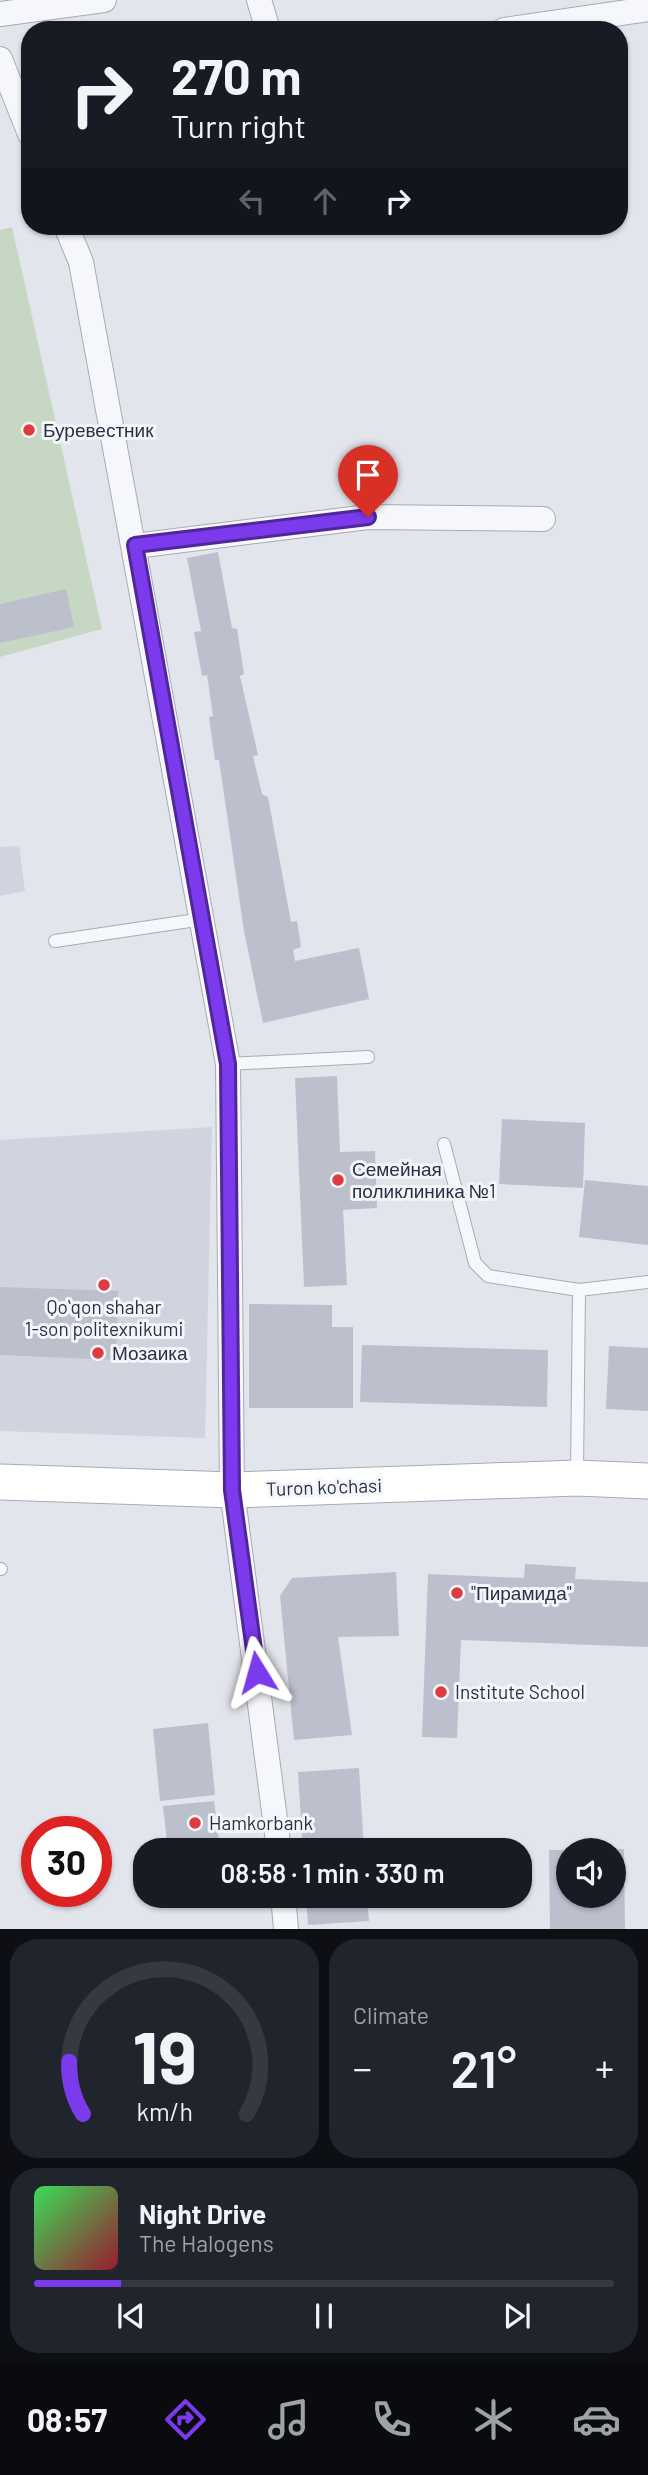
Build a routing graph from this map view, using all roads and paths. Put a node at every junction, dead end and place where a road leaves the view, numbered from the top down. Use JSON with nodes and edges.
{"nodes":[{"id":1,"x":104,"y":0,"type":"edge"},
{"id":2,"x":259,"y":0,"type":"edge"},
{"id":3,"x":648,"y":9,"type":"edge"},
{"id":4,"x":0,"y":14,"type":"edge"},
{"id":5,"x":265,"y":21,"type":"edge"},
{"id":6,"x":566,"y":21,"type":"edge"},
{"id":7,"x":0,"y":59,"type":"edge"},
{"id":8,"x":21,"y":112,"type":"edge"},
{"id":9,"x":70,"y":235,"type":"edge"},
{"id":10,"x":543,"y":519,"type":"dead end"},
{"id":11,"x":135,"y":545,"type":"junction"},
{"id":12,"x":204,"y":919,"type":"junction"},
{"id":13,"x":55,"y":941,"type":"dead end"},
{"id":14,"x":368,"y":1057,"type":"dead end"},
{"id":15,"x":228,"y":1064,"type":"junction"},
{"id":16,"x":444,"y":1144,"type":"dead end"},
{"id":17,"x":648,"y":1282,"type":"edge"},
{"id":18,"x":579,"y":1290,"type":"junction"},
{"id":19,"x":577,"y":1478,"type":"junction"},
{"id":20,"x":648,"y":1481,"type":"edge"},
{"id":21,"x":0,"y":1482,"type":"edge"},
{"id":22,"x":232,"y":1490,"type":"junction"},
{"id":23,"x":277,"y":1838,"type":"edge"},
{"id":24,"x":284,"y":1908,"type":"edge"},
{"id":25,"x":286,"y":1929,"type":"edge"}],
"edges":[{"from":1,"to":4,"type":"street"},
{"from":2,"to":5,"type":"street"},
{"from":3,"to":6,"type":"street"},
{"from":7,"to":8,"type":"street"},
{"from":9,"to":11,"type":"street"},
{"from":10,"to":11,"type":"street"},
{"from":11,"to":12,"type":"street"},
{"from":12,"to":13,"type":"lane"},
{"from":12,"to":15,"type":"street"},
{"from":14,"to":15,"type":"lane"},
{"from":15,"to":22,"type":"street"},
{"from":16,"to":18,"type":"lane"},
{"from":17,"to":18,"type":"lane"},
{"from":18,"to":19,"type":"lane"},
{"from":19,"to":20,"type":"main road","name":"Turon ko'chasi"},
{"from":19,"to":22,"type":"main road","name":"Turon ko'chasi"},
{"from":21,"to":22,"type":"main road","name":"Turon ko'chasi"},
{"from":22,"to":23,"type":"street"},
{"from":24,"to":25,"type":"street"}]}
